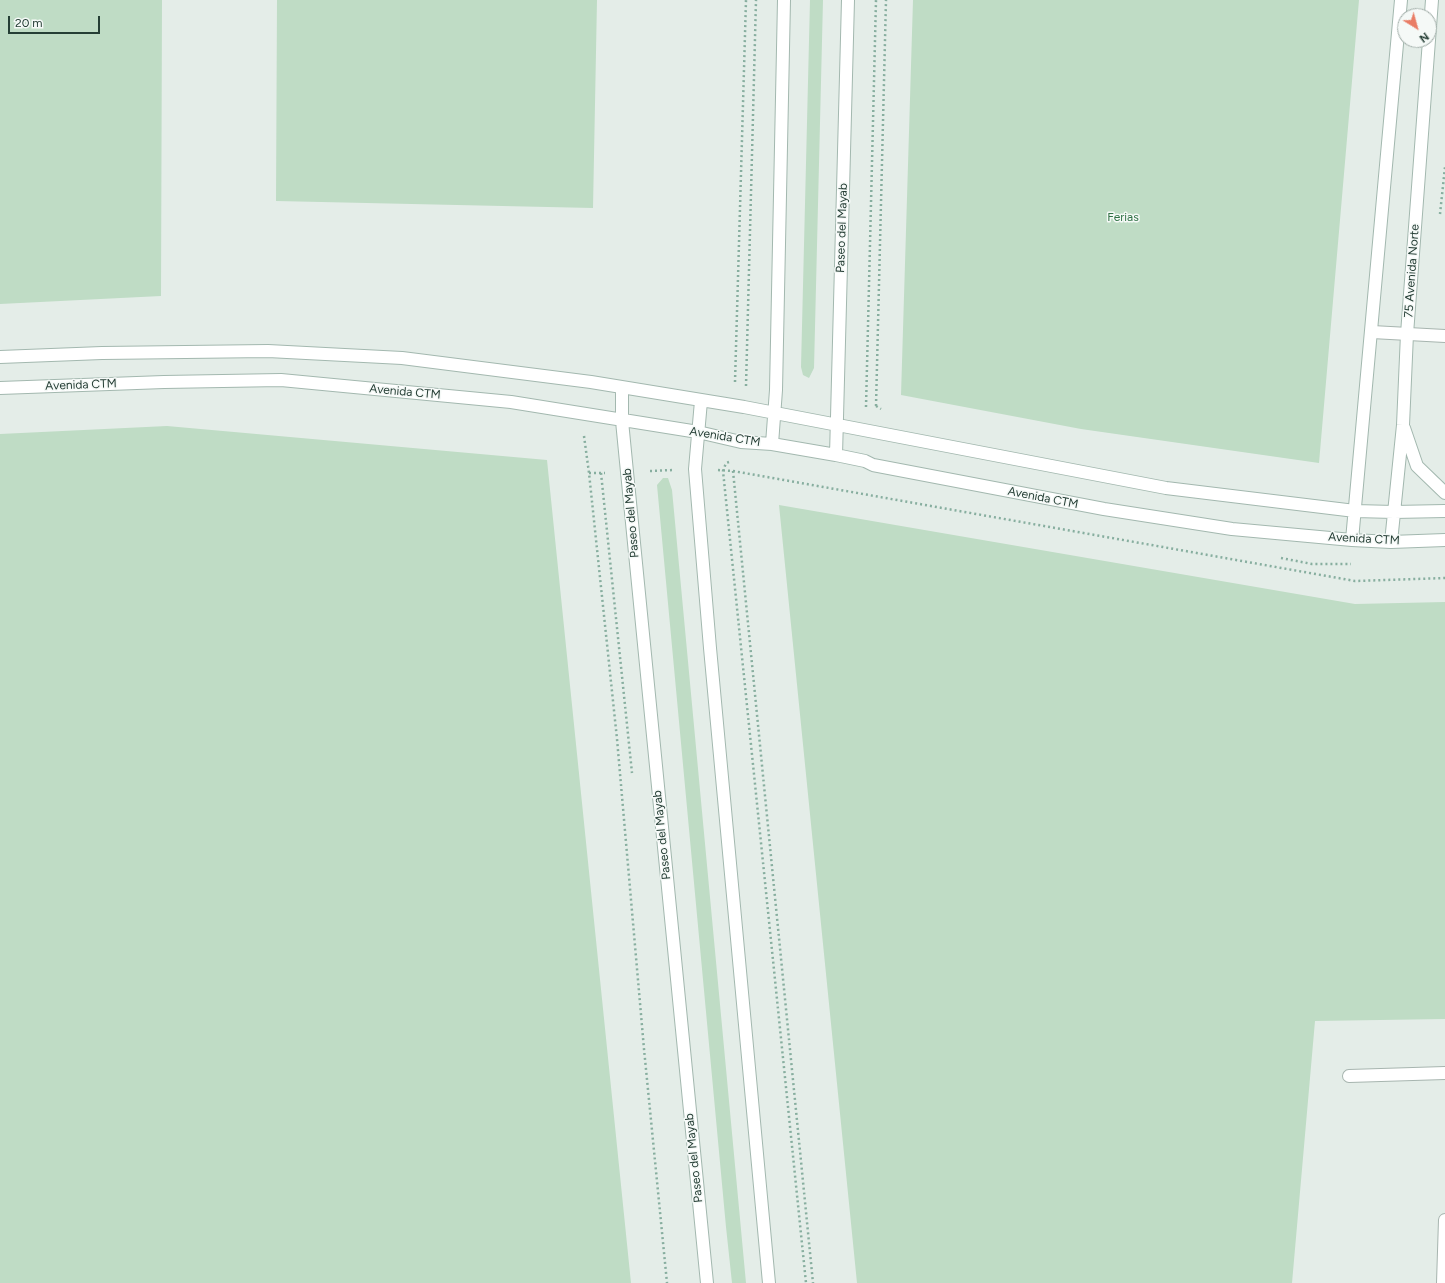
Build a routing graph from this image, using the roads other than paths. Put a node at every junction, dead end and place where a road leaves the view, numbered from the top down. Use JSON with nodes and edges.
{"nodes":[{"id":1,"x":784,"y":0,"type":"edge"},
{"id":2,"x":848,"y":0,"type":"edge"},
{"id":3,"x":1401,"y":0,"type":"edge"},
{"id":4,"x":1432,"y":0,"type":"edge"},
{"id":5,"x":1372,"y":332,"type":"junction"},
{"id":6,"x":1407,"y":334,"type":"junction"},
{"id":7,"x":1445,"y":336,"type":"edge"},
{"id":8,"x":0,"y":357,"type":"edge"},
{"id":9,"x":622,"y":387,"type":"junction"},
{"id":10,"x":0,"y":388,"type":"edge"},
{"id":11,"x":701,"y":400,"type":"junction"},
{"id":12,"x":774,"y":413,"type":"junction"},
{"id":13,"x":622,"y":421,"type":"junction"},
{"id":14,"x":1402,"y":425,"type":"junction"},
{"id":15,"x":836,"y":426,"type":"junction"},
{"id":16,"x":698,"y":432,"type":"junction"},
{"id":17,"x":772,"y":444,"type":"junction"},
{"id":18,"x":836,"y":455,"type":"junction"},
{"id":19,"x":1445,"y":493,"type":"edge"},
{"id":20,"x":1355,"y":511,"type":"junction"},
{"id":21,"x":1445,"y":511,"type":"edge"},
{"id":22,"x":1394,"y":512,"type":"junction"},
{"id":23,"x":1352,"y":540,"type":"junction"},
{"id":24,"x":1445,"y":540,"type":"edge"},
{"id":25,"x":1392,"y":542,"type":"junction"},
{"id":26,"x":1445,"y":1073,"type":"edge"},
{"id":27,"x":1349,"y":1076,"type":"dead end"},
{"id":28,"x":1445,"y":1220,"type":"edge"},
{"id":29,"x":707,"y":1283,"type":"edge"},
{"id":30,"x":769,"y":1283,"type":"edge"},
{"id":31,"x":1442,"y":1283,"type":"edge"}],
"edges":[{"from":1,"to":12,"type":"main road"},
{"from":2,"to":15,"type":"main road","name":"Paseo del Mayab"},
{"from":3,"to":5,"type":"main road"},
{"from":4,"to":6,"type":"main road","name":"75 Avenida Norte"},
{"from":5,"to":6,"type":"main road"},
{"from":5,"to":20,"type":"main road"},
{"from":6,"to":7,"type":"main road"},
{"from":6,"to":14,"type":"main road","name":"75 Avenida Norte"},
{"from":8,"to":9,"type":"main road"},
{"from":9,"to":11,"type":"main road"},
{"from":9,"to":13,"type":"main road","name":"Paseo del Mayab"},
{"from":10,"to":13,"type":"main road","name":"Avenida CTM"},
{"from":11,"to":12,"type":"main road"},
{"from":11,"to":16,"type":"main road"},
{"from":12,"to":15,"type":"main road"},
{"from":12,"to":17,"type":"main road"},
{"from":13,"to":16,"type":"main road","name":"Avenida CTM"},
{"from":13,"to":29,"type":"main road","name":"Paseo del Mayab"},
{"from":14,"to":19,"type":"main road"},
{"from":14,"to":22,"type":"main road","name":"75 Avenida Norte"},
{"from":15,"to":18,"type":"main road","name":"Paseo del Mayab"},
{"from":15,"to":20,"type":"main road"},
{"from":16,"to":17,"type":"main road","name":"Avenida CTM"},
{"from":16,"to":30,"type":"main road"},
{"from":17,"to":18,"type":"main road","name":"Avenida CTM"},
{"from":18,"to":23,"type":"main road","name":"Avenida CTM"},
{"from":20,"to":22,"type":"main road"},
{"from":20,"to":23,"type":"main road"},
{"from":21,"to":22,"type":"main road"},
{"from":22,"to":25,"type":"main road","name":"75 Avenida Norte"},
{"from":23,"to":25,"type":"main road","name":"Avenida CTM"},
{"from":24,"to":25,"type":"main road","name":"Avenida CTM"},
{"from":26,"to":27,"type":"main road"},
{"from":28,"to":31,"type":"main road"}]}
